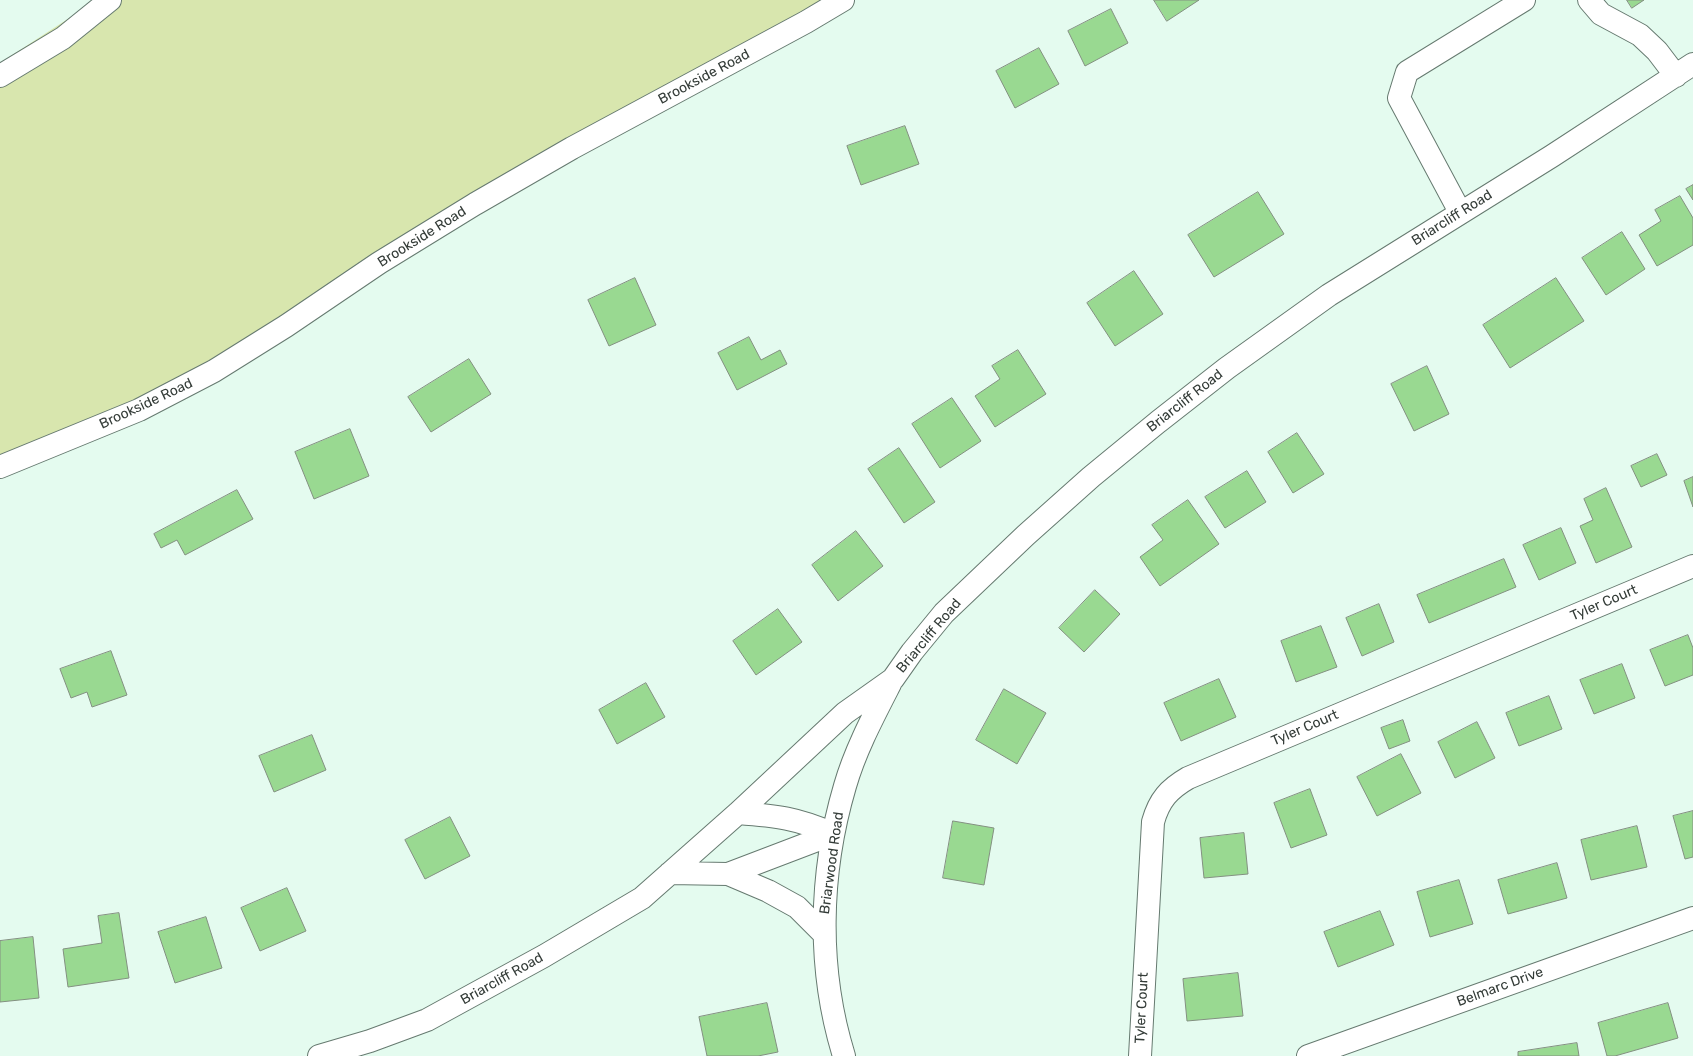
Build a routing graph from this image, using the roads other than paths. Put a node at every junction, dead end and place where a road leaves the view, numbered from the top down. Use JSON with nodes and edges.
{"nodes":[{"id":1,"x":110,"y":0,"type":"edge"},
{"id":2,"x":843,"y":0,"type":"edge"},
{"id":3,"x":1524,"y":0,"type":"edge"},
{"id":4,"x":1589,"y":0,"type":"edge"},
{"id":5,"x":1684,"y":70,"type":"edge"},
{"id":6,"x":0,"y":76,"type":"edge"},
{"id":7,"x":1460,"y":212,"type":"junction"},
{"id":8,"x":0,"y":467,"type":"edge"},
{"id":9,"x":1693,"y":566,"type":"edge"},
{"id":10,"x":893,"y":679,"type":"junction"},
{"id":11,"x":738,"y":813,"type":"junction"},
{"id":12,"x":833,"y":834,"type":"junction"},
{"id":13,"x":670,"y":873,"type":"junction"},
{"id":14,"x":728,"y":874,"type":"junction"},
{"id":15,"x":1693,"y":918,"type":"edge"},
{"id":16,"x":824,"y":934,"type":"junction"},
{"id":17,"x":319,"y":1056,"type":"edge"},
{"id":18,"x":844,"y":1056,"type":"edge"},
{"id":19,"x":1140,"y":1056,"type":"edge"},
{"id":20,"x":1308,"y":1056,"type":"edge"}],
"edges":[{"from":1,"to":6,"type":"street"},
{"from":2,"to":8,"type":"street","name":"Brookside Road"},
{"from":3,"to":7,"type":"street"},
{"from":4,"to":5,"type":"street"},
{"from":5,"to":7,"type":"street","name":"Briarcliff Road"},
{"from":7,"to":10,"type":"street","name":"Briarcliff Road"},
{"from":9,"to":19,"type":"street","name":"Tyler Court"},
{"from":10,"to":11,"type":"street","name":"Briarcliff Road"},
{"from":10,"to":12,"type":"street","name":"Briarwood Road"},
{"from":11,"to":12,"type":"street"},
{"from":11,"to":13,"type":"street","name":"Briarcliff Road"},
{"from":12,"to":14,"type":"street"},
{"from":12,"to":16,"type":"street","name":"Briarwood Road"},
{"from":13,"to":14,"type":"street"},
{"from":13,"to":17,"type":"street","name":"Briarcliff Road"},
{"from":14,"to":16,"type":"street"},
{"from":15,"to":20,"type":"street","name":"Belmarc Drive"},
{"from":16,"to":18,"type":"street","name":"Briarwood Road"}]}
